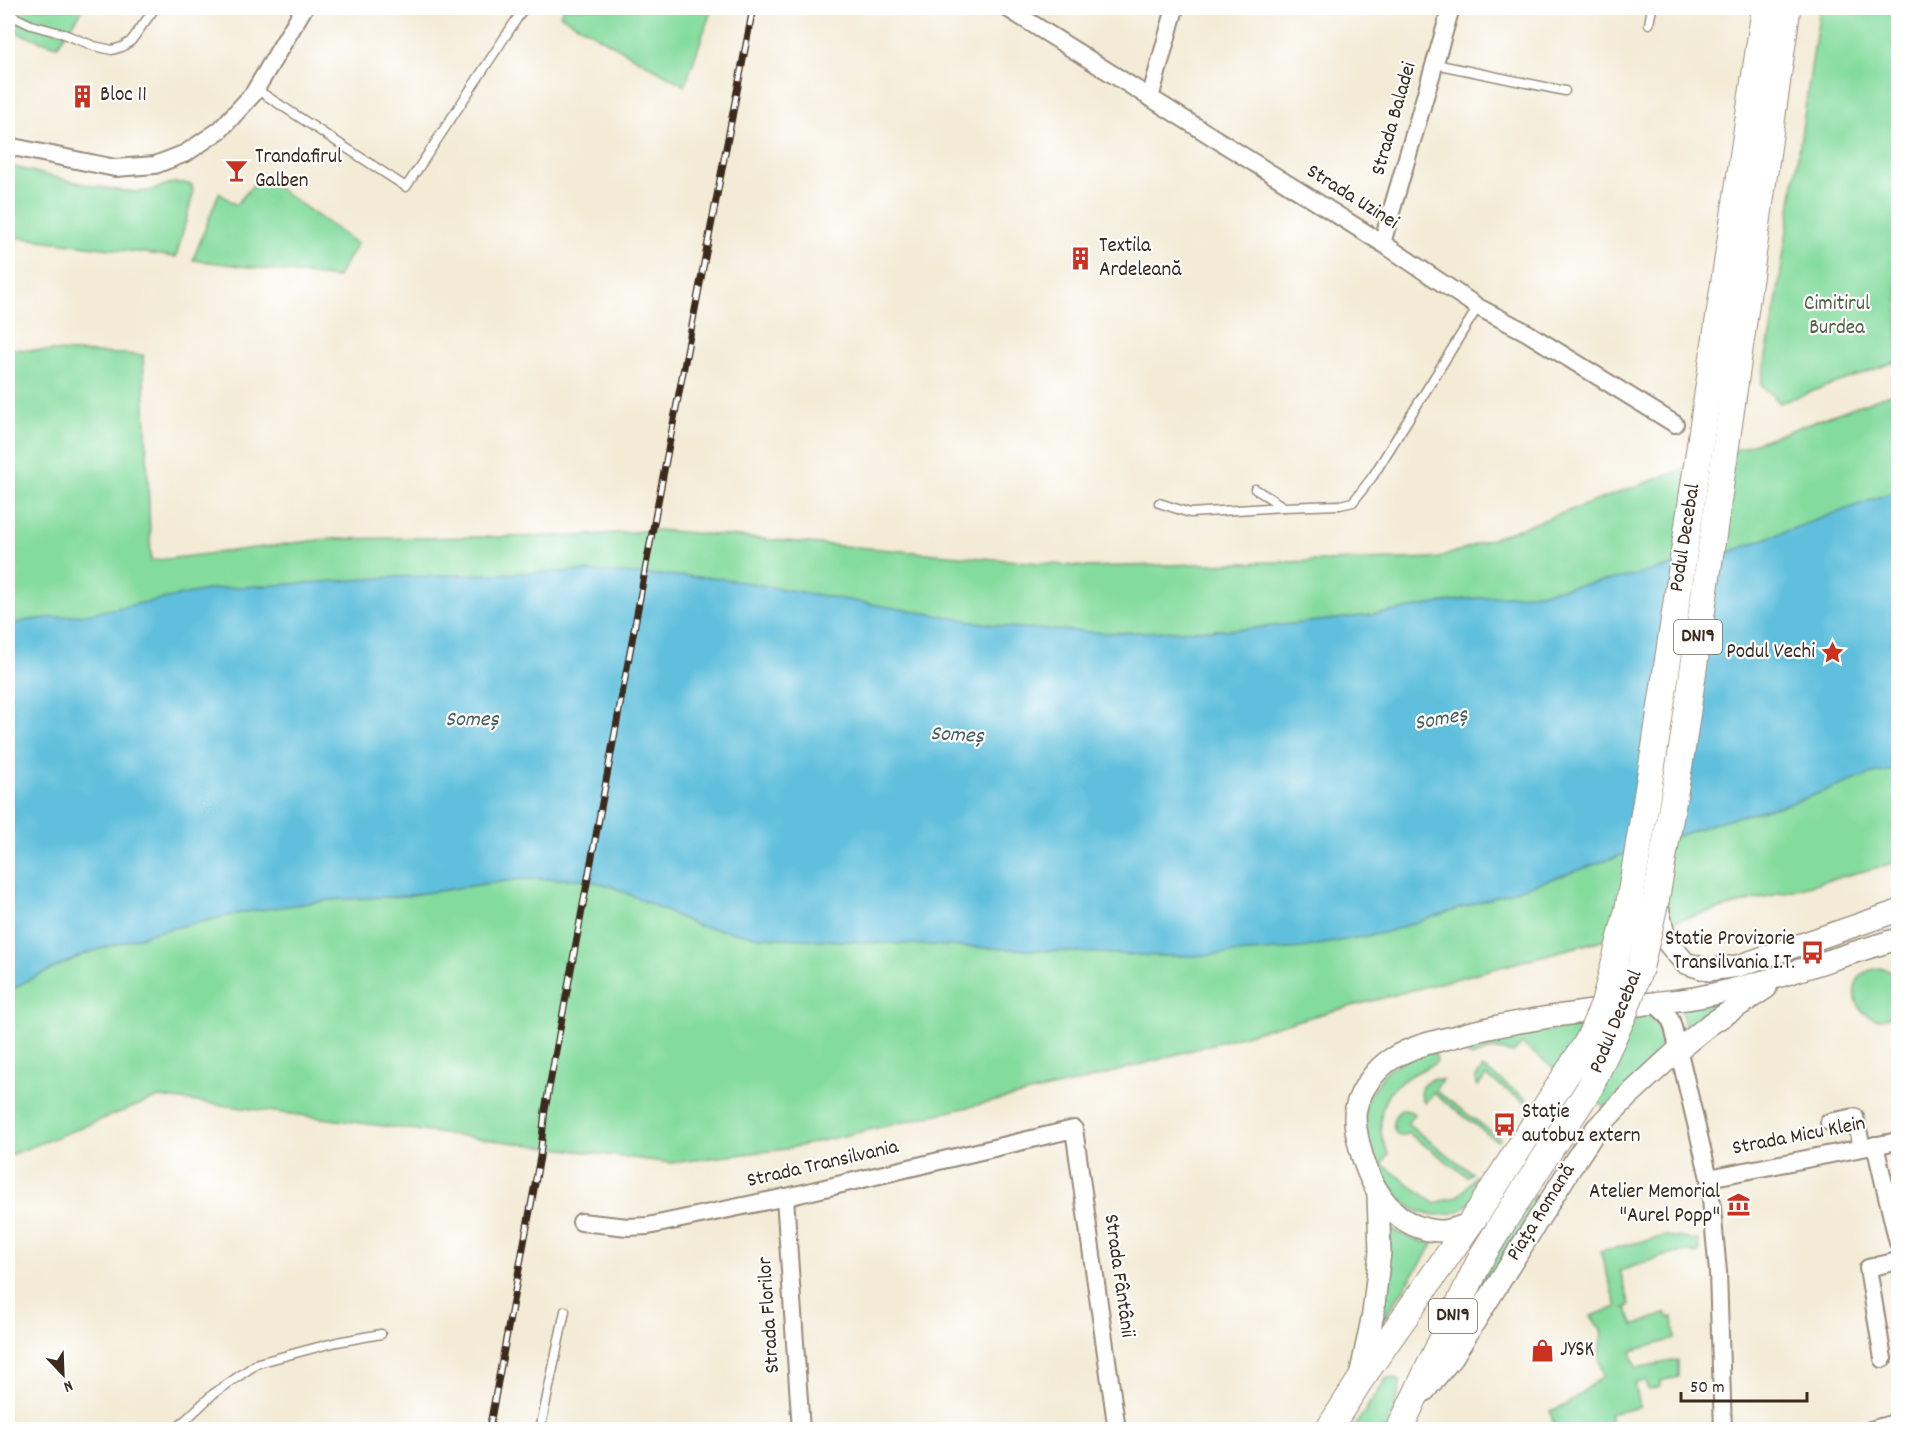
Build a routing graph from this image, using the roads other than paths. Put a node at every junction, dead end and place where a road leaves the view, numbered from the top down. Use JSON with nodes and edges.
{"nodes":[{"id":1,"x":155,"y":8,"type":"edge"},
{"id":2,"x":304,"y":8,"type":"edge"},
{"id":3,"x":524,"y":8,"type":"edge"},
{"id":4,"x":1007,"y":8,"type":"edge"},
{"id":5,"x":1175,"y":8,"type":"edge"},
{"id":6,"x":1451,"y":8,"type":"edge"},
{"id":7,"x":1652,"y":8,"type":"edge"},
{"id":8,"x":1780,"y":9,"type":"edge"},
{"id":9,"x":8,"y":14,"type":"edge"},
{"id":10,"x":1649,"y":24,"type":"dead end"},
{"id":11,"x":1435,"y":64,"type":"junction"},
{"id":12,"x":256,"y":88,"type":"junction"},
{"id":13,"x":1565,"y":90,"type":"dead end"},
{"id":14,"x":1150,"y":99,"type":"junction"},
{"id":15,"x":8,"y":146,"type":"edge"},
{"id":16,"x":1382,"y":243,"type":"junction"},
{"id":17,"x":1478,"y":307,"type":"junction"},
{"id":18,"x":1675,"y":424,"type":"dead end"},
{"id":19,"x":1256,"y":489,"type":"dead end"},
{"id":20,"x":1159,"y":503,"type":"dead end"},
{"id":21,"x":1284,"y":507,"type":"junction"},
{"id":22,"x":1656,"y":899,"type":"junction"},
{"id":23,"x":1899,"y":911,"type":"edge"},
{"id":24,"x":1899,"y":939,"type":"edge"},
{"id":25,"x":1786,"y":976,"type":"junction"},
{"id":26,"x":1654,"y":1003,"type":"junction"},
{"id":27,"x":1678,"y":1050,"type":"junction"},
{"id":28,"x":1829,"y":1122,"type":"dead end"},
{"id":29,"x":1074,"y":1129,"type":"joint"},
{"id":30,"x":1899,"y":1141,"type":"edge"},
{"id":31,"x":1868,"y":1146,"type":"junction"},
{"id":32,"x":1709,"y":1178,"type":"junction"},
{"id":33,"x":1378,"y":1194,"type":"junction"},
{"id":34,"x":785,"y":1197,"type":"junction"},
{"id":35,"x":1473,"y":1218,"type":"junction"},
{"id":36,"x":581,"y":1222,"type":"dead end"},
{"id":37,"x":1500,"y":1227,"type":"joint"},
{"id":38,"x":1899,"y":1243,"type":"edge"},
{"id":39,"x":1899,"y":1261,"type":"edge"},
{"id":40,"x":565,"y":1311,"type":"dead end"},
{"id":41,"x":381,"y":1334,"type":"dead end"},
{"id":42,"x":1883,"y":1359,"type":"dead end"},
{"id":43,"x":1359,"y":1382,"type":"junction"},
{"id":44,"x":1404,"y":1418,"type":"edge"},
{"id":45,"x":1899,"y":1422,"type":"edge"},
{"id":46,"x":175,"y":1430,"type":"edge"},
{"id":47,"x":540,"y":1430,"type":"edge"},
{"id":48,"x":801,"y":1430,"type":"edge"},
{"id":49,"x":1118,"y":1430,"type":"edge"},
{"id":50,"x":1328,"y":1430,"type":"edge"},
{"id":51,"x":1522,"y":1430,"type":"edge"},
{"id":52,"x":1527,"y":1430,"type":"edge"},
{"id":53,"x":1723,"y":1430,"type":"edge"},
{"id":54,"x":1870,"y":1430,"type":"edge"}],
"edges":[{"from":1,"to":9,"type":"lane"},
{"from":2,"to":12,"type":"street"},
{"from":3,"to":12,"type":"lane"},
{"from":4,"to":14,"type":"street","name":"Strada Uzinei"},
{"from":5,"to":14,"type":"street"},
{"from":6,"to":11,"type":"street","name":"Strada Baladei"},
{"from":7,"to":10,"type":"lane"},
{"from":8,"to":22,"type":"main road","name":"Podul Decebal","number":"DN19","bridge":true},
{"from":8,"to":35,"type":"main road","name":"Podul Decebal","number":"DN19","bridge":true},
{"from":11,"to":13,"type":"lane"},
{"from":11,"to":16,"type":"street","name":"Strada Baladei"},
{"from":12,"to":15,"type":"street"},
{"from":14,"to":16,"type":"street","name":"Strada Uzinei"},
{"from":16,"to":17,"type":"street","name":"Strada Uzinei"},
{"from":17,"to":18,"type":"street","name":"Strada Uzinei"},
{"from":17,"to":21,"type":"lane"},
{"from":19,"to":21,"type":"lane"},
{"from":20,"to":21,"type":"lane"},
{"from":22,"to":23,"type":"street","name":"Podul Decebal"},
{"from":22,"to":37,"type":"main road","name":"Podul Decebal","number":"DN19","bridge":true},
{"from":24,"to":25,"type":"street","name":"Piața Romană"},
{"from":25,"to":26,"type":"street","name":"Piața Romană"},
{"from":25,"to":27,"type":"street","name":"Piața Romană"},
{"from":26,"to":27,"type":"street"},
{"from":26,"to":33,"type":"street","name":"Piața Romană"},
{"from":27,"to":32,"type":"street"},
{"from":27,"to":44,"type":"street","name":"Piața Romană"},
{"from":28,"to":31,"type":"street"},
{"from":29,"to":34,"type":"street","name":"Strada Transilvania"},
{"from":29,"to":49,"type":"street","name":"Strada Fântânii"},
{"from":30,"to":31,"type":"street","name":"Strada Micu Klein"},
{"from":31,"to":32,"type":"street","name":"Strada Micu Klein"},
{"from":31,"to":38,"type":"street"},
{"from":32,"to":53,"type":"street"},
{"from":33,"to":35,"type":"street","name":"Piața Romană"},
{"from":33,"to":43,"type":"street","name":"Piața Romană"},
{"from":34,"to":36,"type":"street","name":"Strada Transilvania"},
{"from":34,"to":48,"type":"street","name":"Strada Florilor"},
{"from":35,"to":43,"type":"main road","name":"Piața Romană","number":"DN19"},
{"from":37,"to":44,"type":"main road","name":"Piața Romană","number":"DN19"},
{"from":39,"to":42,"type":"street"},
{"from":40,"to":47,"type":"lane"},
{"from":41,"to":46,"type":"lane"},
{"from":43,"to":50,"type":"main road","name":"Piața Romană","number":"DN19"},
{"from":45,"to":54,"type":"street"},
{"from":51,"to":52,"type":"lane"}]}
